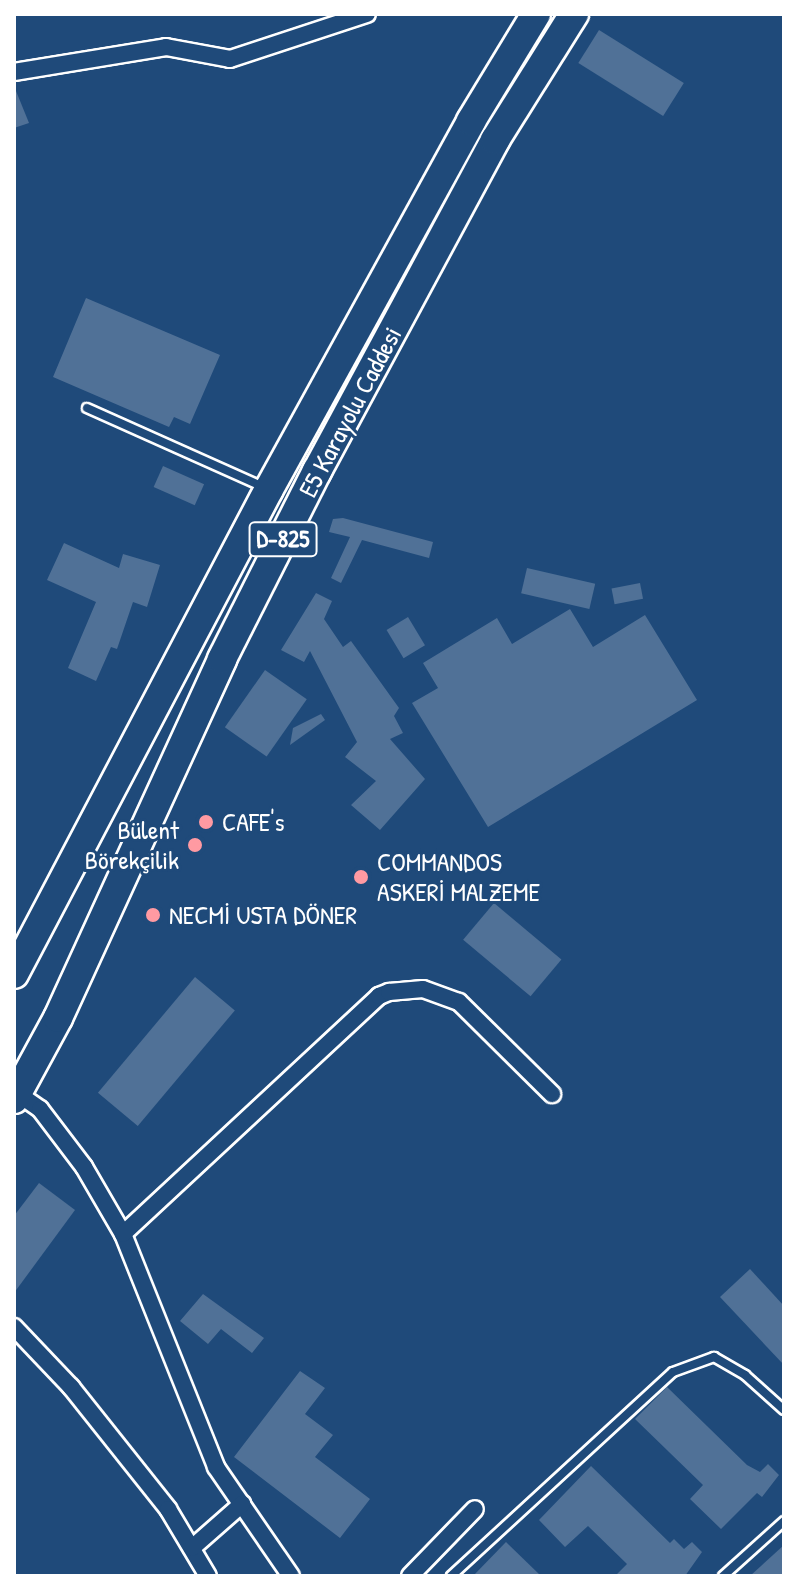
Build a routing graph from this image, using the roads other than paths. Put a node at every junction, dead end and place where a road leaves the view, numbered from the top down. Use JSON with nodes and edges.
{"nodes":[{"id":1,"x":367,"y":14,"type":"edge"},
{"id":2,"x":536,"y":14,"type":"edge"},
{"id":3,"x":574,"y":14,"type":"edge"},
{"id":4,"x":14,"y":72,"type":"edge"},
{"id":5,"x":87,"y":408,"type":"dead end"},
{"id":6,"x":269,"y":489,"type":"junction"},
{"id":7,"x":14,"y":974,"type":"edge"},
{"id":8,"x":14,"y":1051,"type":"edge"},
{"id":9,"x":18,"y":1091,"type":"edge"},
{"id":10,"x":552,"y":1094,"type":"dead end"},
{"id":11,"x":123,"y":1234,"type":"junction"},
{"id":12,"x":14,"y":1327,"type":"edge"},
{"id":13,"x":784,"y":1410,"type":"edge"},
{"id":14,"x":242,"y":1504,"type":"junction"},
{"id":15,"x":475,"y":1509,"type":"dead end"},
{"id":16,"x":784,"y":1521,"type":"edge"},
{"id":17,"x":192,"y":1548,"type":"junction"},
{"id":18,"x":208,"y":1576,"type":"edge"},
{"id":19,"x":291,"y":1576,"type":"edge"},
{"id":20,"x":410,"y":1576,"type":"edge"},
{"id":21,"x":451,"y":1576,"type":"edge"},
{"id":22,"x":723,"y":1576,"type":"edge"}],
"edges":[{"from":1,"to":4,"type":"street"},
{"from":2,"to":6,"type":"highway","name":"E5 Karayolu Caddesi","number":"D-825"},
{"from":3,"to":9,"type":"highway","name":"E5 Karayolu Caddesi","number":"D-825"},
{"from":5,"to":6,"type":"lane"},
{"from":6,"to":7,"type":"highway","name":"E5 Karayolu Caddesi","number":"D-825"},
{"from":8,"to":9,"type":"highway"},
{"from":9,"to":11,"type":"street"},
{"from":10,"to":11,"type":"street"},
{"from":11,"to":14,"type":"street"},
{"from":12,"to":17,"type":"street"},
{"from":13,"to":21,"type":"lane"},
{"from":14,"to":17,"type":"street"},
{"from":14,"to":19,"type":"street"},
{"from":15,"to":20,"type":"street"},
{"from":16,"to":22,"type":"lane"},
{"from":17,"to":18,"type":"street"}]}
